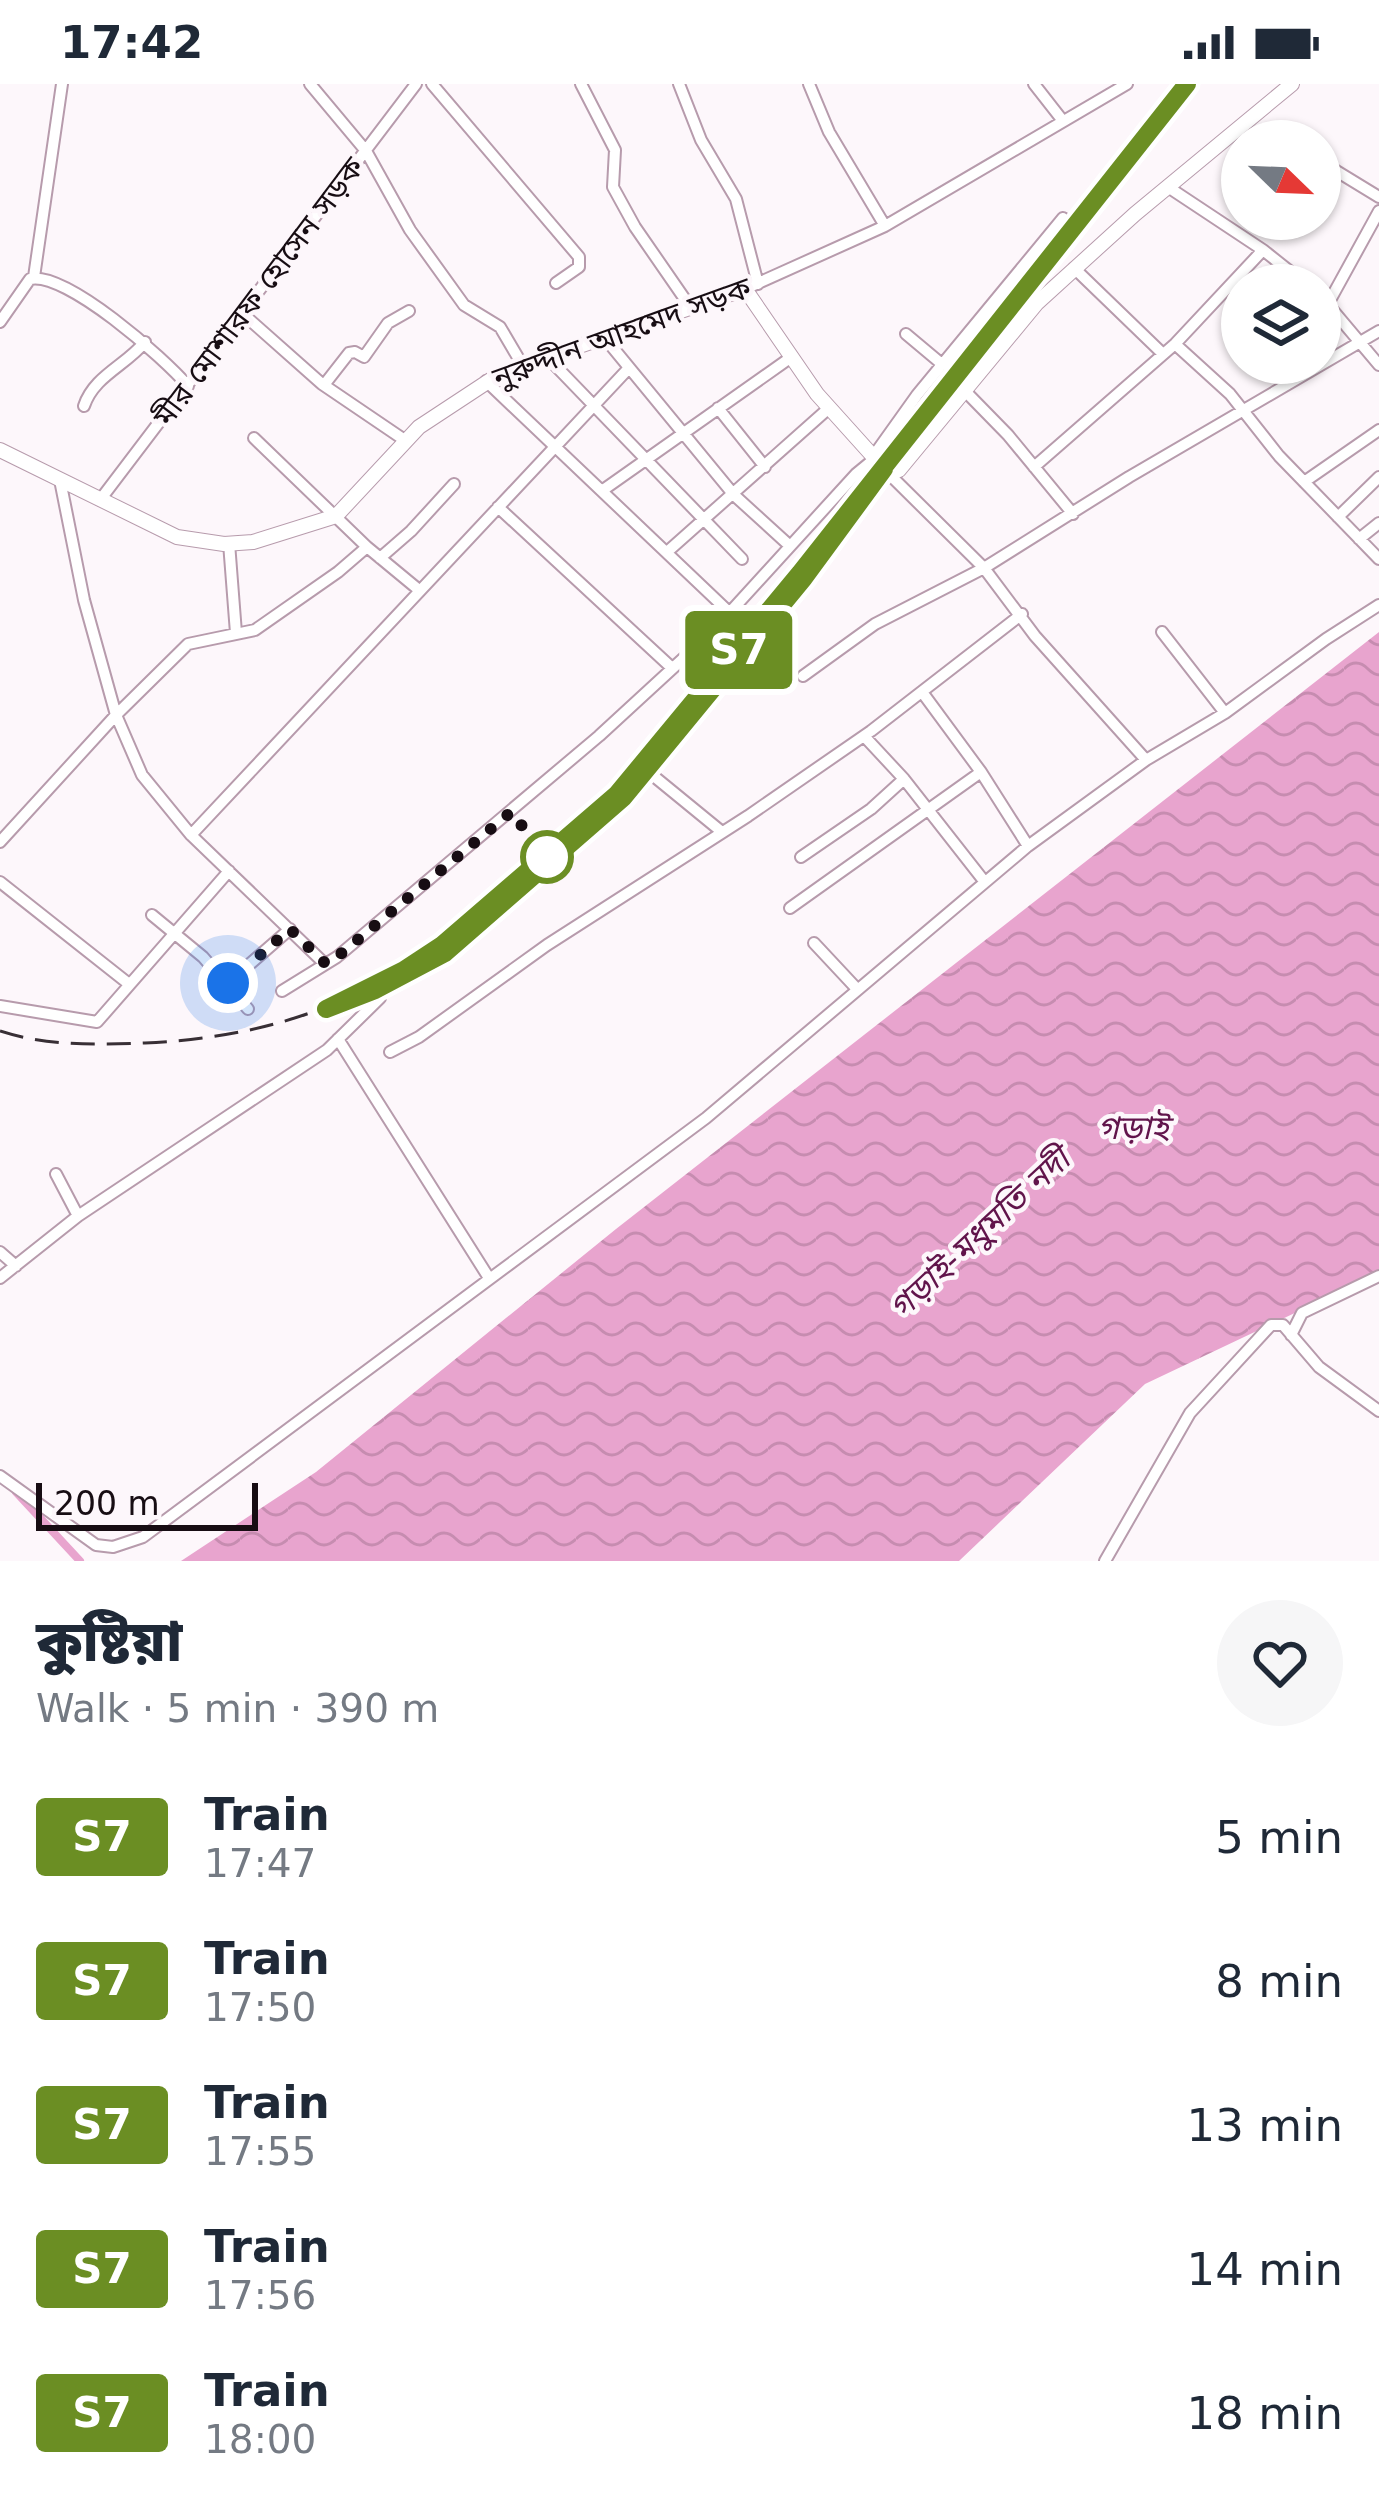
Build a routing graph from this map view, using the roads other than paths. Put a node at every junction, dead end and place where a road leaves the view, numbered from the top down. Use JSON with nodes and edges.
{"nodes":[{"id":1,"x":62,"y":84,"type":"edge"},
{"id":2,"x":310,"y":84,"type":"edge"},
{"id":3,"x":416,"y":84,"type":"edge"},
{"id":4,"x":432,"y":84,"type":"edge"},
{"id":5,"x":581,"y":84,"type":"edge"},
{"id":6,"x":680,"y":84,"type":"edge"},
{"id":7,"x":809,"y":84,"type":"edge"},
{"id":8,"x":1034,"y":84,"type":"edge"},
{"id":9,"x":1127,"y":84,"type":"edge"},
{"id":10,"x":1292,"y":84,"type":"edge"},
{"id":11,"x":1063,"y":121,"type":"junction"},
{"id":12,"x":366,"y":151,"type":"junction"},
{"id":13,"x":1341,"y":173,"type":"edge"},
{"id":14,"x":1168,"y":187,"type":"junction"},
{"id":15,"x":1379,"y":197,"type":"edge"},
{"id":16,"x":1379,"y":211,"type":"edge"},
{"id":17,"x":1063,"y":218,"type":"dead end"},
{"id":18,"x":885,"y":226,"type":"junction"},
{"id":19,"x":1263,"y":250,"type":"junction"},
{"id":20,"x":1281,"y":264,"type":"edge"},
{"id":21,"x":1074,"y":268,"type":"junction"},
{"id":22,"x":1341,"y":272,"type":"edge"},
{"id":23,"x":34,"y":277,"type":"junction"},
{"id":24,"x":556,"y":284,"type":"dead end"},
{"id":25,"x":751,"y":286,"type":"junction"},
{"id":26,"x":691,"y":308,"type":"junction"},
{"id":27,"x":409,"y":310,"type":"dead end"},
{"id":28,"x":243,"y":314,"type":"junction"},
{"id":29,"x":1341,"y":318,"type":"edge"},
{"id":30,"x":0,"y":322,"type":"edge"},
{"id":31,"x":1379,"y":331,"type":"edge"},
{"id":32,"x":906,"y":334,"type":"dead end"},
{"id":33,"x":604,"y":338,"type":"junction"},
{"id":34,"x":1362,"y":341,"type":"junction"},
{"id":35,"x":145,"y":342,"type":"junction"},
{"id":36,"x":1175,"y":344,"type":"junction"},
{"id":37,"x":1163,"y":354,"type":"junction"},
{"id":38,"x":547,"y":357,"type":"junction"},
{"id":39,"x":790,"y":358,"type":"junction"},
{"id":40,"x":943,"y":364,"type":"junction"},
{"id":41,"x":1379,"y":364,"type":"edge"},
{"id":42,"x":523,"y":366,"type":"junction"},
{"id":43,"x":628,"y":369,"type":"junction"},
{"id":44,"x":487,"y":381,"type":"junction"},
{"id":45,"x":324,"y":385,"type":"junction"},
{"id":46,"x":188,"y":386,"type":"junction"},
{"id":47,"x":965,"y":391,"type":"junction"},
{"id":48,"x":84,"y":406,"type":"dead end"},
{"id":49,"x":594,"y":406,"type":"junction"},
{"id":50,"x":718,"y":408,"type":"junction"},
{"id":51,"x":829,"y":408,"type":"junction"},
{"id":52,"x":1246,"y":412,"type":"junction"},
{"id":53,"x":1379,"y":430,"type":"edge"},
{"id":54,"x":682,"y":433,"type":"junction"},
{"id":55,"x":254,"y":438,"type":"dead end"},
{"id":56,"x":406,"y":441,"type":"junction"},
{"id":57,"x":557,"y":446,"type":"junction"},
{"id":58,"x":0,"y":450,"type":"edge"},
{"id":59,"x":646,"y":459,"type":"junction"},
{"id":60,"x":873,"y":459,"type":"junction"},
{"id":61,"x":765,"y":467,"type":"junction"},
{"id":62,"x":1034,"y":467,"type":"junction"},
{"id":63,"x":889,"y":474,"type":"junction"},
{"id":64,"x":1379,"y":478,"type":"edge"},
{"id":65,"x":60,"y":480,"type":"junction"},
{"id":66,"x":1304,"y":482,"type":"junction"},
{"id":67,"x":454,"y":484,"type":"dead end"},
{"id":68,"x":603,"y":490,"type":"junction"},
{"id":69,"x":734,"y":495,"type":"junction"},
{"id":70,"x":100,"y":500,"type":"junction"},
{"id":71,"x":498,"y":508,"type":"junction"},
{"id":72,"x":1073,"y":514,"type":"junction"},
{"id":73,"x":336,"y":516,"type":"junction"},
{"id":74,"x":1338,"y":517,"type":"junction"},
{"id":75,"x":705,"y":520,"type":"junction"},
{"id":76,"x":1379,"y":523,"type":"edge"},
{"id":77,"x":1359,"y":538,"type":"junction"},
{"id":78,"x":229,"y":544,"type":"junction"},
{"id":79,"x":790,"y":546,"type":"junction"},
{"id":80,"x":367,"y":547,"type":"junction"},
{"id":81,"x":667,"y":552,"type":"junction"},
{"id":82,"x":380,"y":558,"type":"junction"},
{"id":83,"x":742,"y":559,"type":"dead end"},
{"id":84,"x":1379,"y":559,"type":"edge"},
{"id":85,"x":984,"y":568,"type":"junction"},
{"id":86,"x":419,"y":590,"type":"junction"},
{"id":87,"x":1379,"y":605,"type":"edge"},
{"id":88,"x":730,"y":613,"type":"junction"},
{"id":89,"x":1022,"y":614,"type":"junction"},
{"id":90,"x":1162,"y":632,"type":"dead end"},
{"id":91,"x":236,"y":633,"type":"junction"},
{"id":92,"x":672,"y":668,"type":"junction"},
{"id":93,"x":803,"y":676,"type":"dead end"},
{"id":94,"x":922,"y":692,"type":"junction"},
{"id":95,"x":1225,"y":713,"type":"junction"},
{"id":96,"x":116,"y":715,"type":"junction"},
{"id":97,"x":865,"y":736,"type":"junction"},
{"id":98,"x":1146,"y":760,"type":"junction"},
{"id":99,"x":981,"y":772,"type":"junction"},
{"id":100,"x":656,"y":778,"type":"dead end"},
{"id":101,"x":904,"y":778,"type":"junction"},
{"id":102,"x":927,"y":812,"type":"junction"},
{"id":103,"x":722,"y":832,"type":"junction"},
{"id":104,"x":191,"y":835,"type":"junction"},
{"id":105,"x":0,"y":842,"type":"edge"},
{"id":106,"x":1028,"y":846,"type":"junction"},
{"id":107,"x":801,"y":857,"type":"dead end"},
{"id":108,"x":229,"y":871,"type":"junction"},
{"id":109,"x":984,"y":881,"type":"junction"},
{"id":110,"x":0,"y":882,"type":"edge"},
{"id":111,"x":790,"y":908,"type":"dead end"},
{"id":112,"x":152,"y":915,"type":"dead end"},
{"id":113,"x":290,"y":929,"type":"junction"},
{"id":114,"x":174,"y":931,"type":"junction"},
{"id":115,"x":814,"y":943,"type":"dead end"},
{"id":116,"x":326,"y":964,"type":"junction"},
{"id":117,"x":129,"y":983,"type":"junction"},
{"id":118,"x":228,"y":983,"type":"junction"},
{"id":119,"x":857,"y":988,"type":"junction"},
{"id":120,"x":282,"y":991,"type":"dead end"},
{"id":121,"x":380,"y":998,"type":"dead end"},
{"id":122,"x":0,"y":1006,"type":"edge"},
{"id":123,"x":248,"y":1009,"type":"dead end"},
{"id":124,"x":338,"y":1040,"type":"junction"},
{"id":125,"x":390,"y":1052,"type":"dead end"},
{"id":126,"x":56,"y":1174,"type":"dead end"},
{"id":127,"x":77,"y":1216,"type":"junction"},
{"id":128,"x":0,"y":1252,"type":"edge"},
{"id":129,"x":16,"y":1266,"type":"junction"},
{"id":130,"x":1379,"y":1276,"type":"edge"},
{"id":131,"x":0,"y":1278,"type":"edge"},
{"id":132,"x":489,"y":1278,"type":"junction"},
{"id":133,"x":1291,"y":1335,"type":"junction"},
{"id":134,"x":1379,"y":1411,"type":"edge"},
{"id":135,"x":0,"y":1476,"type":"edge"},
{"id":136,"x":1105,"y":1561,"type":"edge"}],
"edges":[{"from":1,"to":23,"type":"street"},
{"from":2,"to":12,"type":"street"},
{"from":3,"to":12,"type":"street","name":"মীর মোশারফ হোসেন সড়ক"},
{"from":4,"to":24,"type":"street"},
{"from":5,"to":26,"type":"street"},
{"from":6,"to":25,"type":"street"},
{"from":7,"to":18,"type":"street"},
{"from":8,"to":11,"type":"street"},
{"from":9,"to":11,"type":"street","name":"নুরুদ্দীন আহমেদ সড়ক"},
{"from":10,"to":14,"type":"main road"},
{"from":11,"to":18,"type":"street","name":"নুরুদ্দীন আহমেদ সড়ক"},
{"from":12,"to":28,"type":"street","name":"মীর মোশারফ হোসেন সড়ক"},
{"from":12,"to":42,"type":"street"},
{"from":13,"to":15,"type":"street"},
{"from":14,"to":19,"type":"street"},
{"from":14,"to":21,"type":"main road"},
{"from":16,"to":22,"type":"street"},
{"from":17,"to":40,"type":"street"},
{"from":18,"to":25,"type":"street","name":"নুরুদ্দীন আহমেদ সড়ক"},
{"from":19,"to":20,"type":"street"},
{"from":19,"to":36,"type":"street"},
{"from":21,"to":37,"type":"street"},
{"from":21,"to":47,"type":"main road"},
{"from":23,"to":30,"type":"street"},
{"from":23,"to":35,"type":"street"},
{"from":25,"to":26,"type":"main road","name":"নুরুদ্দীন আহমেদ সড়ক"},
{"from":25,"to":39,"type":"main road"},
{"from":26,"to":33,"type":"main road","name":"নুরুদ্দীন আহমেদ সড়ক"},
{"from":27,"to":45,"type":"street"},
{"from":28,"to":45,"type":"street"},
{"from":28,"to":46,"type":"street","name":"মীর মোশারফ হোসেন সড়ক"},
{"from":29,"to":34,"type":"street"},
{"from":31,"to":34,"type":"street"},
{"from":32,"to":40,"type":"street"},
{"from":33,"to":38,"type":"main road","name":"নুরুদ্দীন আহমেদ সড়ক"},
{"from":33,"to":43,"type":"street"},
{"from":34,"to":41,"type":"street"},
{"from":34,"to":52,"type":"street"},
{"from":35,"to":46,"type":"street"},
{"from":35,"to":48,"type":"street"},
{"from":36,"to":37,"type":"street"},
{"from":36,"to":52,"type":"street"},
{"from":37,"to":62,"type":"street"},
{"from":38,"to":42,"type":"main road","name":"নুরুদ্দীন আহমেদ সড়ক"},
{"from":38,"to":49,"type":"street"},
{"from":39,"to":50,"type":"street"},
{"from":39,"to":51,"type":"main road"},
{"from":40,"to":60,"type":"street"},
{"from":42,"to":44,"type":"main road","name":"নুরুদ্দীন আহমেদ সড়ক"},
{"from":43,"to":49,"type":"street"},
{"from":43,"to":54,"type":"street"},
{"from":44,"to":56,"type":"main road","name":"নুরুদ্দীন আহমেদ সড়ক"},
{"from":44,"to":57,"type":"street"},
{"from":45,"to":56,"type":"street"},
{"from":46,"to":70,"type":"street","name":"মীর মোশারফ হোসেন সড়ক"},
{"from":47,"to":62,"type":"street"},
{"from":47,"to":63,"type":"main road"},
{"from":49,"to":57,"type":"street"},
{"from":49,"to":59,"type":"street"},
{"from":50,"to":54,"type":"street"},
{"from":50,"to":61,"type":"street"},
{"from":51,"to":60,"type":"main road"},
{"from":51,"to":61,"type":"street"},
{"from":52,"to":66,"type":"street"},
{"from":52,"to":72,"type":"street"},
{"from":53,"to":66,"type":"street"},
{"from":54,"to":59,"type":"street"},
{"from":54,"to":69,"type":"street"},
{"from":55,"to":73,"type":"street"},
{"from":56,"to":73,"type":"main road","name":"নুরুদ্দীন আহমেদ সড়ক"},
{"from":57,"to":68,"type":"street"},
{"from":57,"to":71,"type":"street"},
{"from":58,"to":65,"type":"main road","name":"নুরুদ্দীন আহমেদ সড়ক"},
{"from":59,"to":68,"type":"street"},
{"from":59,"to":75,"type":"street"},
{"from":60,"to":63,"type":"main road"},
{"from":60,"to":79,"type":"street"},
{"from":61,"to":69,"type":"street"},
{"from":62,"to":72,"type":"street"},
{"from":63,"to":85,"type":"street"},
{"from":64,"to":74,"type":"street"},
{"from":65,"to":70,"type":"main road","name":"নুরুদ্দীন আহমেদ সড়ক"},
{"from":65,"to":96,"type":"street"},
{"from":66,"to":74,"type":"street"},
{"from":67,"to":82,"type":"street"},
{"from":68,"to":81,"type":"street"},
{"from":69,"to":75,"type":"street"},
{"from":69,"to":79,"type":"street"},
{"from":70,"to":78,"type":"main road","name":"নুরুদ্দীন আহমেদ সড়ক"},
{"from":71,"to":86,"type":"street"},
{"from":71,"to":92,"type":"street"},
{"from":72,"to":85,"type":"street"},
{"from":73,"to":78,"type":"main road","name":"নুরুদ্দীন আহমেদ সড়ক"},
{"from":73,"to":80,"type":"street"},
{"from":74,"to":77,"type":"street"},
{"from":75,"to":81,"type":"street"},
{"from":75,"to":83,"type":"street"},
{"from":76,"to":77,"type":"street"},
{"from":77,"to":84,"type":"street"},
{"from":78,"to":91,"type":"street"},
{"from":79,"to":88,"type":"street"},
{"from":80,"to":82,"type":"street"},
{"from":80,"to":91,"type":"street"},
{"from":81,"to":88,"type":"street"},
{"from":82,"to":86,"type":"street"},
{"from":85,"to":89,"type":"street"},
{"from":85,"to":93,"type":"street"},
{"from":86,"to":104,"type":"street"},
{"from":87,"to":95,"type":"street"},
{"from":88,"to":92,"type":"street"},
{"from":89,"to":94,"type":"street"},
{"from":89,"to":98,"type":"street"},
{"from":90,"to":95,"type":"street"},
{"from":91,"to":96,"type":"street"},
{"from":92,"to":116,"type":"street"},
{"from":94,"to":97,"type":"street"},
{"from":94,"to":99,"type":"street"},
{"from":95,"to":98,"type":"street"},
{"from":96,"to":104,"type":"street"},
{"from":96,"to":105,"type":"street"},
{"from":97,"to":101,"type":"street"},
{"from":97,"to":103,"type":"street"},
{"from":98,"to":106,"type":"street"},
{"from":99,"to":102,"type":"street"},
{"from":99,"to":106,"type":"street"},
{"from":100,"to":103,"type":"street"},
{"from":101,"to":102,"type":"street"},
{"from":101,"to":107,"type":"street"},
{"from":102,"to":109,"type":"street"},
{"from":102,"to":111,"type":"street"},
{"from":103,"to":125,"type":"street"},
{"from":104,"to":108,"type":"street"},
{"from":106,"to":109,"type":"street"},
{"from":108,"to":113,"type":"street"},
{"from":108,"to":114,"type":"street"},
{"from":109,"to":119,"type":"street"},
{"from":110,"to":117,"type":"street"},
{"from":112,"to":114,"type":"street"},
{"from":113,"to":116,"type":"street"},
{"from":113,"to":118,"type":"street"},
{"from":114,"to":117,"type":"street"},
{"from":114,"to":118,"type":"street"},
{"from":115,"to":119,"type":"street"},
{"from":116,"to":120,"type":"street"},
{"from":117,"to":122,"type":"street"},
{"from":118,"to":123,"type":"street"},
{"from":119,"to":132,"type":"street"},
{"from":121,"to":124,"type":"street"},
{"from":124,"to":127,"type":"street"},
{"from":124,"to":132,"type":"street"},
{"from":126,"to":127,"type":"street"},
{"from":127,"to":129,"type":"street"},
{"from":128,"to":129,"type":"street"},
{"from":129,"to":131,"type":"street"},
{"from":130,"to":133,"type":"street"},
{"from":132,"to":135,"type":"street"},
{"from":133,"to":134,"type":"street"},
{"from":133,"to":136,"type":"street"}]}
